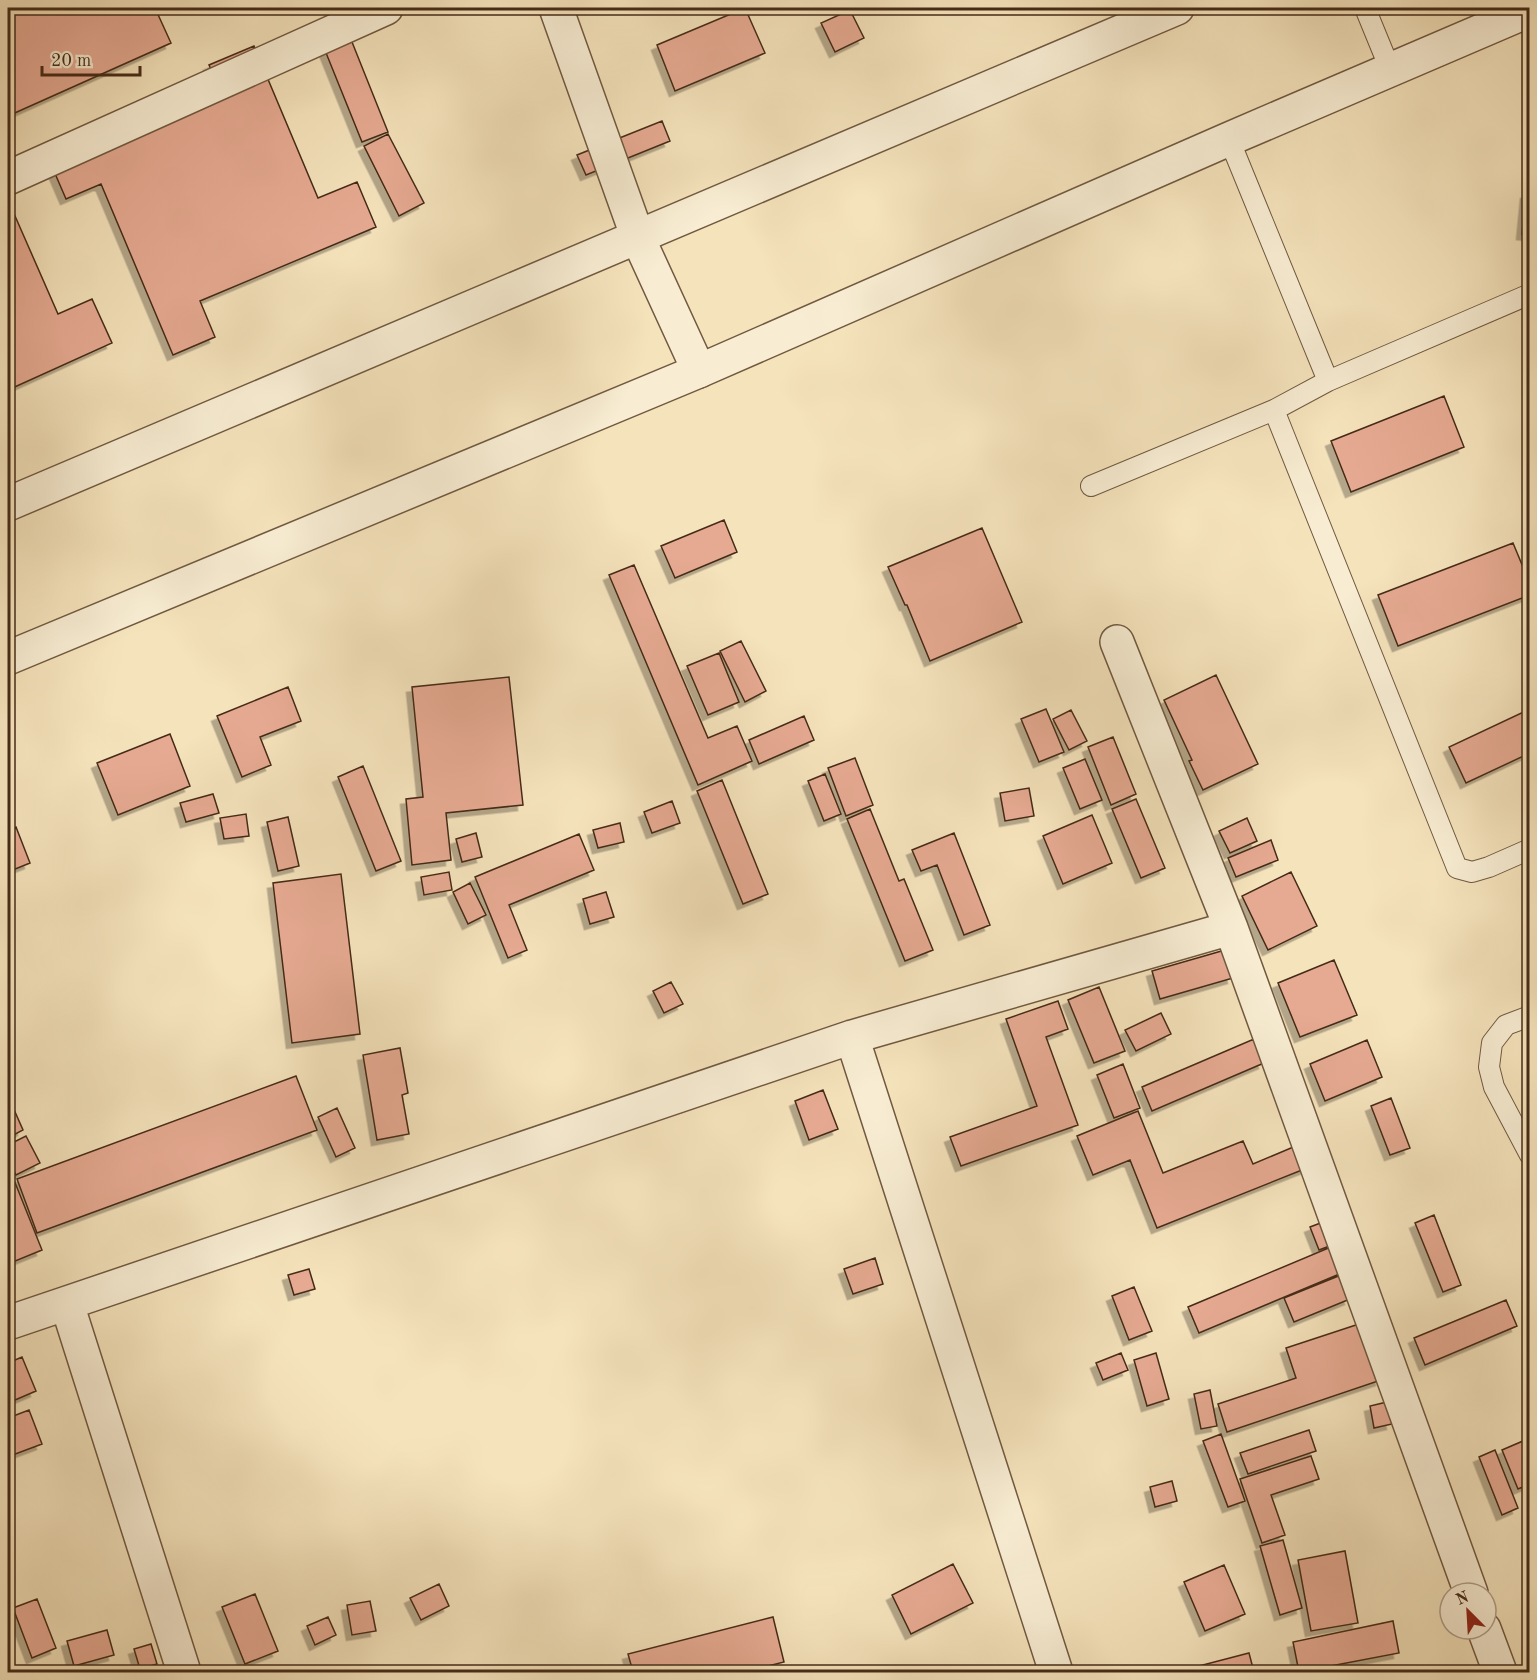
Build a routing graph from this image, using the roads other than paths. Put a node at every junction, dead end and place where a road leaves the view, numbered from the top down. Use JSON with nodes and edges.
{"nodes":[{"id":1,"x":386,"y":8,"type":"edge"},
{"id":2,"x":556,"y":8,"type":"edge"},
{"id":3,"x":1177,"y":8,"type":"edge"},
{"id":4,"x":1365,"y":8,"type":"edge"},
{"id":5,"x":1530,"y":10,"type":"edge"},
{"id":6,"x":1390,"y":69,"type":"junction"},
{"id":7,"x":1229,"y":139,"type":"junction"},
{"id":8,"x":8,"y":177,"type":"edge"},
{"id":9,"x":638,"y":238,"type":"junction"},
{"id":10,"x":1530,"y":294,"type":"edge"},
{"id":11,"x":699,"y":370,"type":"junction"},
{"id":12,"x":1328,"y":381,"type":"junction"},
{"id":13,"x":1274,"y":410,"type":"junction"},
{"id":14,"x":1091,"y":486,"type":"dead end"},
{"id":15,"x":8,"y":504,"type":"edge"},
{"id":16,"x":1117,"y":642,"type":"dead end"},
{"id":17,"x":8,"y":658,"type":"edge"},
{"id":18,"x":1530,"y":849,"type":"edge"},
{"id":19,"x":1231,"y":928,"type":"junction"},
{"id":20,"x":1530,"y":1016,"type":"edge"},
{"id":21,"x":852,"y":1037,"type":"junction"},
{"id":22,"x":1530,"y":1155,"type":"edge"},
{"id":23,"x":67,"y":1304,"type":"junction"},
{"id":24,"x":8,"y":1323,"type":"edge"},
{"id":25,"x":1468,"y":1581,"type":"edge"},
{"id":26,"x":1489,"y":1641,"type":"edge"},
{"id":27,"x":184,"y":1672,"type":"edge"},
{"id":28,"x":1056,"y":1672,"type":"edge"},
{"id":29,"x":1500,"y":1672,"type":"edge"}],
"edges":[{"from":1,"to":8,"type":"street"},
{"from":2,"to":9,"type":"street"},
{"from":3,"to":9,"type":"street"},
{"from":4,"to":6,"type":"lane"},
{"from":5,"to":6,"type":"street"},
{"from":6,"to":7,"type":"street"},
{"from":7,"to":11,"type":"street"},
{"from":7,"to":12,"type":"lane"},
{"from":9,"to":11,"type":"street"},
{"from":9,"to":15,"type":"street"},
{"from":10,"to":12,"type":"lane"},
{"from":11,"to":17,"type":"street"},
{"from":12,"to":13,"type":"lane"},
{"from":13,"to":14,"type":"lane"},
{"from":13,"to":18,"type":"lane"},
{"from":16,"to":19,"type":"street"},
{"from":19,"to":21,"type":"street"},
{"from":19,"to":25,"type":"street"},
{"from":20,"to":22,"type":"lane"},
{"from":21,"to":23,"type":"street"},
{"from":21,"to":28,"type":"street"},
{"from":23,"to":24,"type":"street"},
{"from":23,"to":27,"type":"street"},
{"from":26,"to":29,"type":"street"}]}
